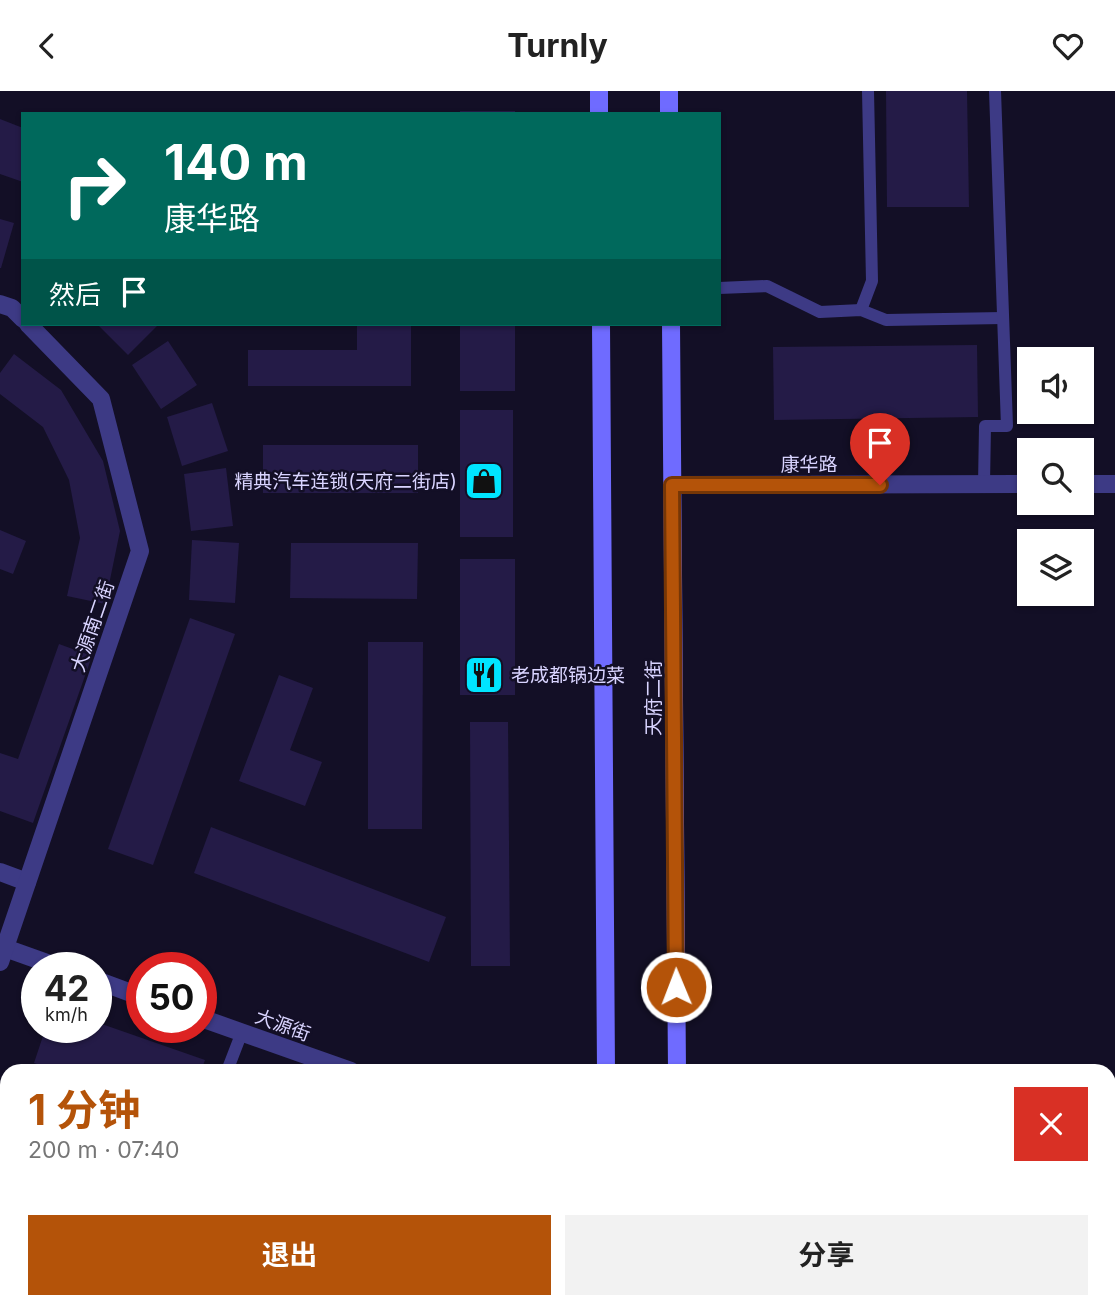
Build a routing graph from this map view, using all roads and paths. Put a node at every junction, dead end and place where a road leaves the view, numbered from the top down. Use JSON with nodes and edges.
{"nodes":[{"id":1,"x":599,"y":91,"type":"edge"},
{"id":2,"x":669,"y":91,"type":"edge"},
{"id":3,"x":868,"y":91,"type":"edge"},
{"id":4,"x":995,"y":91,"type":"edge"},
{"id":5,"x":599,"y":112,"type":"edge"},
{"id":6,"x":669,"y":112,"type":"edge"},
{"id":7,"x":721,"y":288,"type":"edge"},
{"id":8,"x":0,"y":304,"type":"edge"},
{"id":9,"x":860,"y":310,"type":"junction"},
{"id":10,"x":21,"y":317,"type":"edge"},
{"id":11,"x":1003,"y":318,"type":"junction"},
{"id":12,"x":30,"y":326,"type":"edge"},
{"id":13,"x":601,"y":326,"type":"edge"},
{"id":14,"x":671,"y":326,"type":"edge"},
{"id":15,"x":984,"y":484,"type":"junction"},
{"id":16,"x":1017,"y":484,"type":"edge"},
{"id":17,"x":1094,"y":484,"type":"edge"},
{"id":18,"x":1115,"y":484,"type":"edge"},
{"id":19,"x":672,"y":485,"type":"junction"},
{"id":20,"x":0,"y":872,"type":"edge"},
{"id":21,"x":27,"y":882,"type":"junction"},
{"id":22,"x":2,"y":955,"type":"edge"},
{"id":23,"x":21,"y":959,"type":"edge"},
{"id":24,"x":217,"y":1023,"type":"edge"},
{"id":25,"x":242,"y":1032,"type":"junction"},
{"id":26,"x":230,"y":1064,"type":"edge"},
{"id":27,"x":331,"y":1064,"type":"edge"},
{"id":28,"x":606,"y":1064,"type":"edge"},
{"id":29,"x":677,"y":1064,"type":"edge"}],
"edges":[{"from":1,"to":5,"type":"main road"},
{"from":2,"to":6,"type":"main road"},
{"from":3,"to":9,"type":"lane"},
{"from":4,"to":11,"type":"lane"},
{"from":7,"to":9,"type":"lane"},
{"from":8,"to":10,"type":"street"},
{"from":9,"to":11,"type":"lane"},
{"from":11,"to":15,"type":"lane"},
{"from":12,"to":21,"type":"street","name":"大源南二街"},
{"from":13,"to":28,"type":"main road"},
{"from":14,"to":19,"type":"main road","name":"天府二街"},
{"from":15,"to":16,"type":"street","name":"康华路"},
{"from":15,"to":19,"type":"street","name":"康华路"},
{"from":17,"to":18,"type":"street"},
{"from":19,"to":29,"type":"main road","name":"天府二街"},
{"from":20,"to":21,"type":"street"},
{"from":21,"to":22,"type":"street","name":"大源南二街"},
{"from":22,"to":23,"type":"street"},
{"from":24,"to":25,"type":"street","name":"大源街"},
{"from":25,"to":26,"type":"lane"},
{"from":25,"to":27,"type":"street","name":"大源街"}]}
